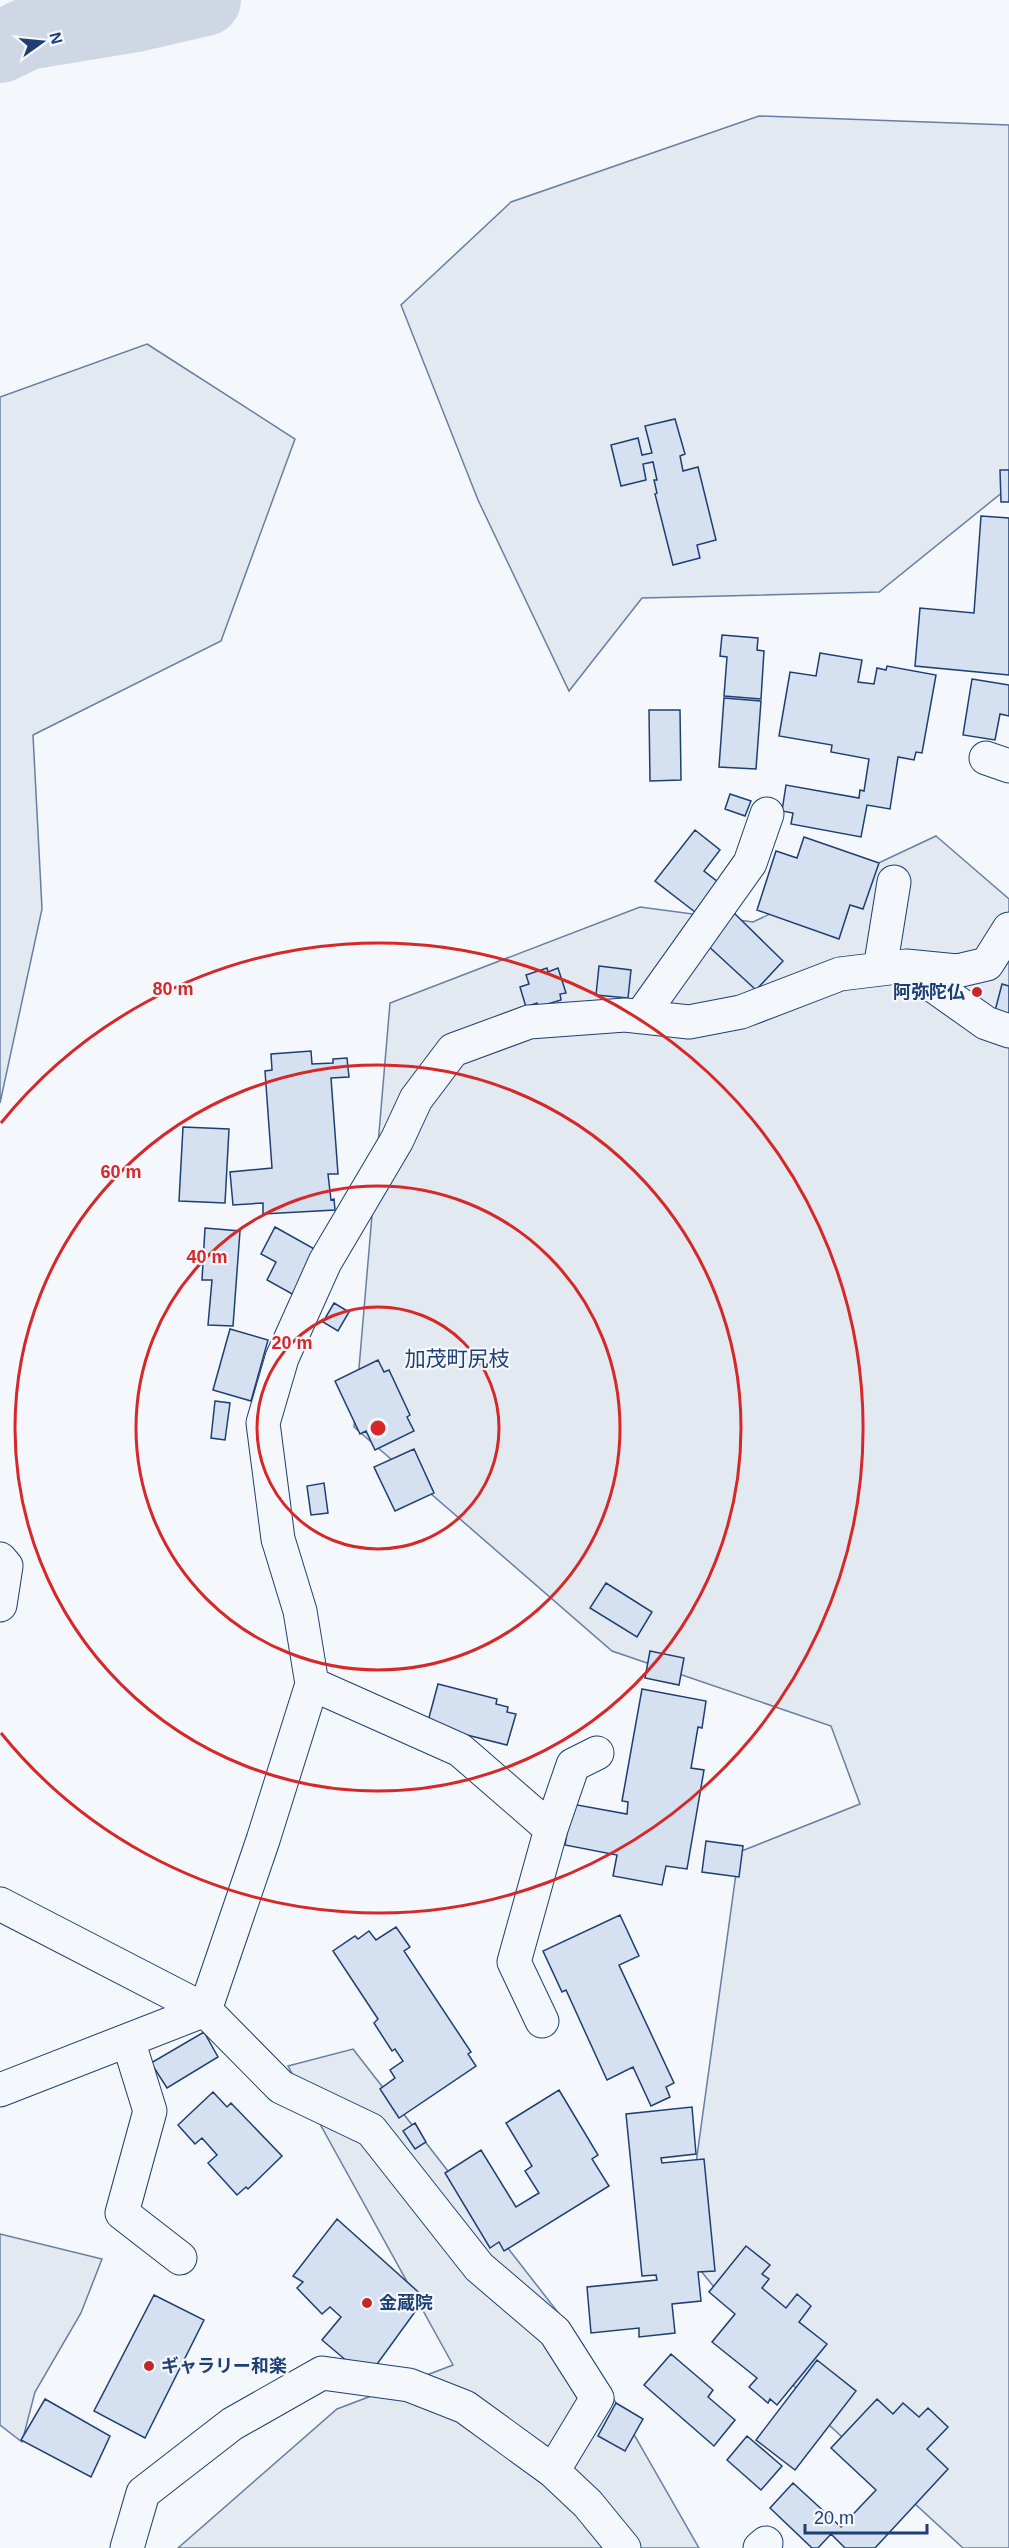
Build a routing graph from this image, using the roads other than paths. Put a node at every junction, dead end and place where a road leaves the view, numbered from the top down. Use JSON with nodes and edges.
{"nodes":[{"id":1,"x":767,"y":814,"type":"dead end"},
{"id":2,"x":894,"y":882,"type":"dead end"},
{"id":3,"x":1009,"y":929,"type":"edge"},
{"id":4,"x":893,"y":968,"type":"junction"},
{"id":5,"x":641,"y":1016,"type":"junction"},
{"id":6,"x":1009,"y":1031,"type":"edge"},
{"id":7,"x":0,"y":1559,"type":"edge"},
{"id":8,"x":0,"y":1605,"type":"edge"},
{"id":9,"x":312,"y":1684,"type":"junction"},
{"id":10,"x":597,"y":1753,"type":"dead end"},
{"id":11,"x":551,"y":1829,"type":"junction"},
{"id":12,"x":0,"y":1904,"type":"edge"},
{"id":13,"x":205,"y":2010,"type":"junction"},
{"id":14,"x":542,"y":2021,"type":"dead end"},
{"id":15,"x":128,"y":2040,"type":"junction"},
{"id":16,"x":0,"y":2090,"type":"edge"},
{"id":17,"x":180,"y":2258,"type":"dead end"},
{"id":18,"x":553,"y":2471,"type":"junction"},
{"id":19,"x":127,"y":2548,"type":"edge"},
{"id":20,"x":624,"y":2548,"type":"edge"}],
"edges":[{"from":1,"to":5,"type":"street"},
{"from":2,"to":4,"type":"street"},
{"from":3,"to":4,"type":"street"},
{"from":4,"to":5,"type":"street"},
{"from":4,"to":6,"type":"street"},
{"from":5,"to":9,"type":"street"},
{"from":7,"to":8,"type":"street"},
{"from":9,"to":11,"type":"street"},
{"from":9,"to":13,"type":"street"},
{"from":10,"to":11,"type":"street"},
{"from":11,"to":14,"type":"street"},
{"from":12,"to":13,"type":"street"},
{"from":13,"to":15,"type":"street"},
{"from":13,"to":18,"type":"street"},
{"from":15,"to":16,"type":"street"},
{"from":15,"to":17,"type":"street"},
{"from":18,"to":19,"type":"street"},
{"from":18,"to":20,"type":"street"}]}
